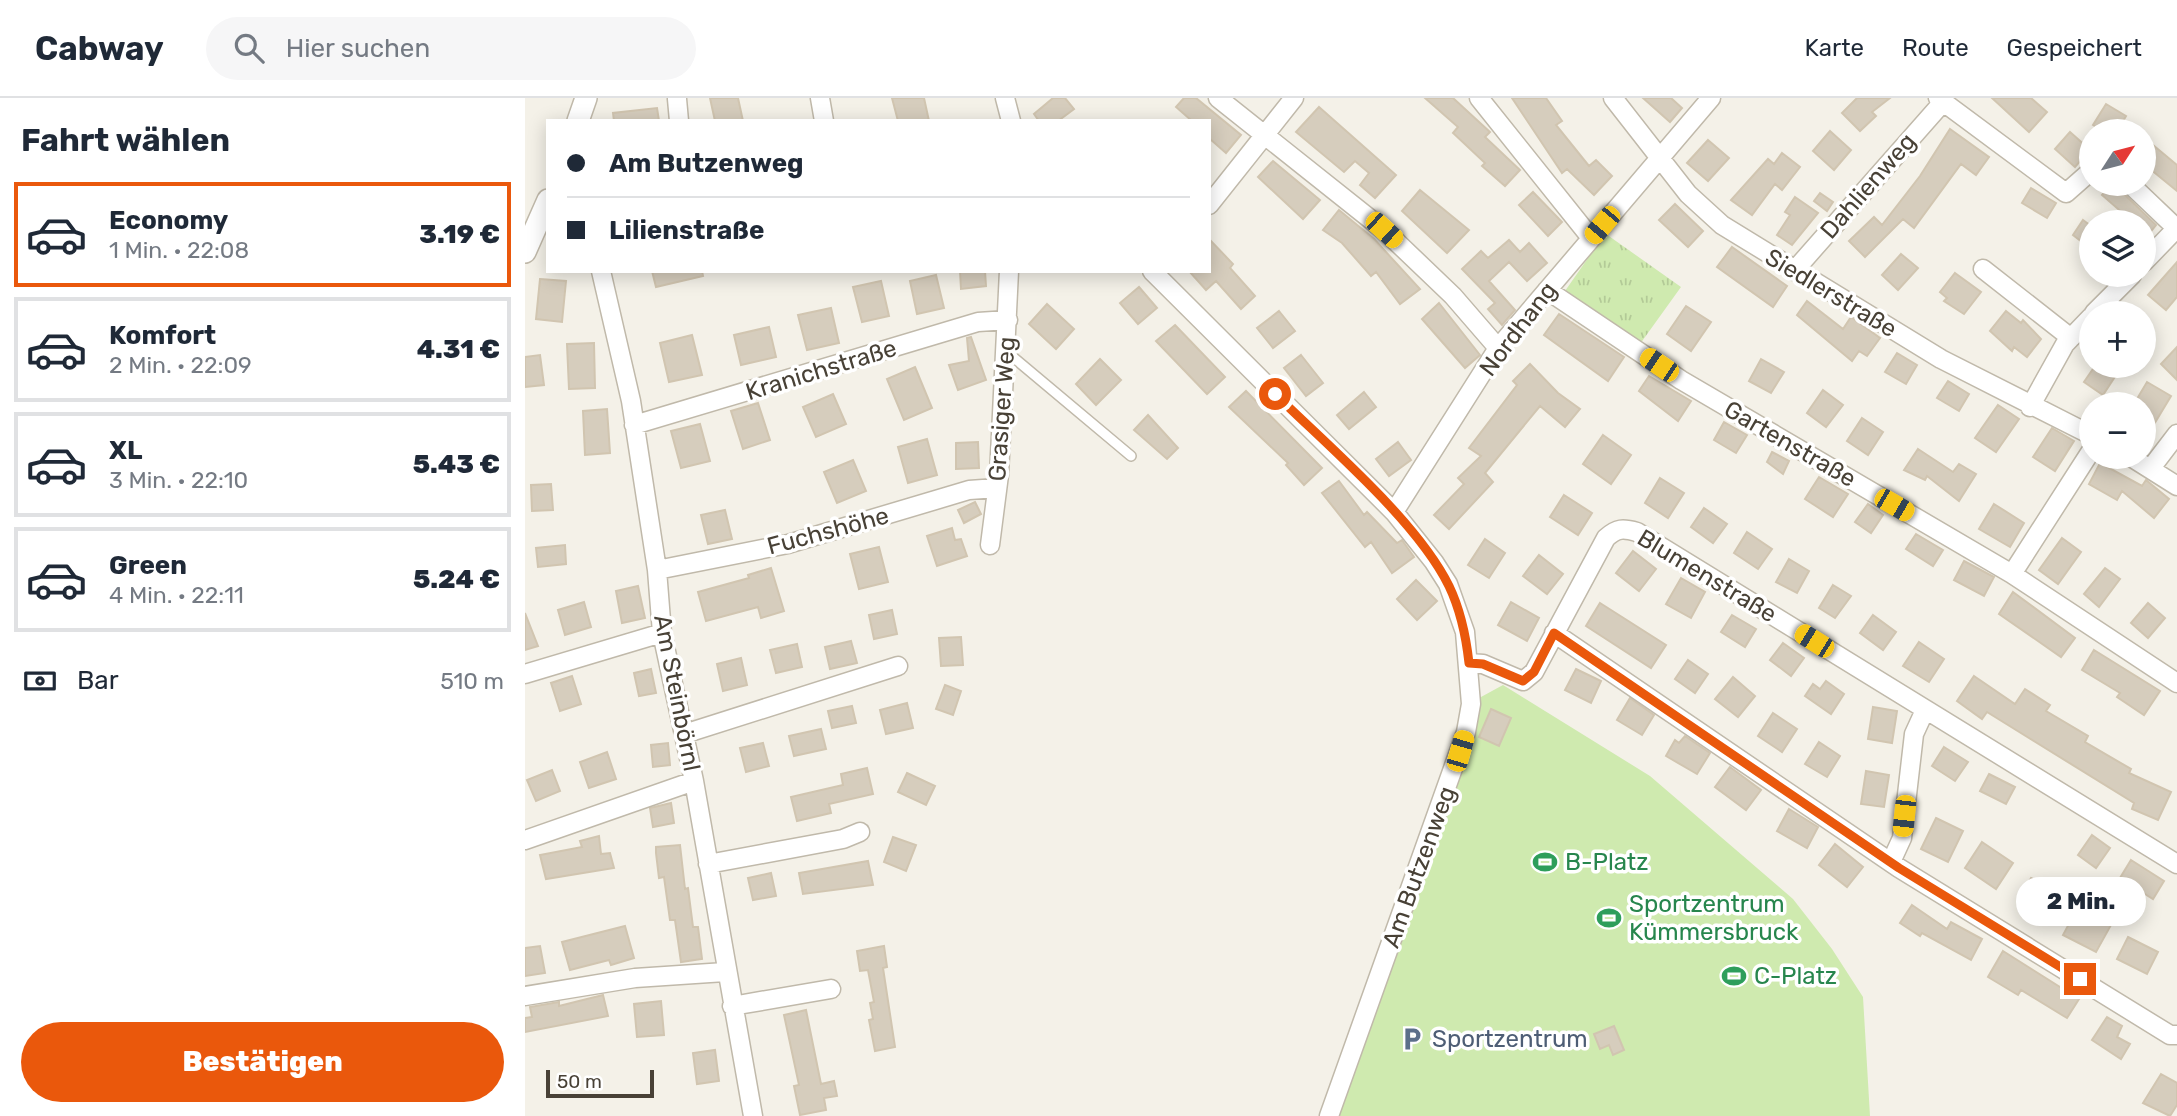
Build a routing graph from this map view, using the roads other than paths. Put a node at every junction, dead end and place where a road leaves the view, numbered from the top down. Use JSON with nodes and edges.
{"nodes":[{"id":1,"x":586,"y":98,"type":"edge"},
{"id":2,"x":820,"y":98,"type":"edge"},
{"id":3,"x":1005,"y":98,"type":"edge"},
{"id":4,"x":1218,"y":98,"type":"edge"},
{"id":5,"x":1294,"y":98,"type":"edge"},
{"id":6,"x":1479,"y":98,"type":"edge"},
{"id":7,"x":1613,"y":98,"type":"edge"},
{"id":8,"x":1711,"y":98,"type":"edge"},
{"id":9,"x":677,"y":99,"type":"edge"},
{"id":10,"x":1940,"y":100,"type":"edge"},
{"id":11,"x":579,"y":119,"type":"edge"},
{"id":12,"x":679,"y":119,"type":"edge"},
{"id":13,"x":824,"y":119,"type":"edge"},
{"id":14,"x":1009,"y":119,"type":"edge"},
{"id":15,"x":1263,"y":134,"type":"junction"},
{"id":16,"x":1660,"y":160,"type":"junction"},
{"id":17,"x":2079,"y":183,"type":"edge"},
{"id":18,"x":2143,"y":196,"type":"edge"},
{"id":19,"x":1211,"y":202,"type":"edge"},
{"id":20,"x":546,"y":209,"type":"edge"},
{"id":21,"x":542,"y":228,"type":"edge"},
{"id":22,"x":1591,"y":238,"type":"junction"},
{"id":23,"x":2156,"y":250,"type":"edge"},
{"id":24,"x":525,"y":252,"type":"edge"},
{"id":25,"x":1983,"y":269,"type":"dead end"},
{"id":26,"x":1794,"y":271,"type":"junction"},
{"id":27,"x":601,"y":273,"type":"edge"},
{"id":28,"x":1009,"y":273,"type":"edge"},
{"id":29,"x":1156,"y":273,"type":"edge"},
{"id":30,"x":2120,"y":287,"type":"edge"},
{"id":31,"x":1547,"y":290,"type":"junction"},
{"id":32,"x":2107,"y":301,"type":"edge"},
{"id":33,"x":1008,"y":320,"type":"junction"},
{"id":34,"x":2079,"y":330,"type":"edge"},
{"id":35,"x":2071,"y":338,"type":"junction"},
{"id":36,"x":1498,"y":348,"type":"junction"},
{"id":37,"x":1007,"y":352,"type":"junction"},
{"id":38,"x":2031,"y":407,"type":"junction"},
{"id":39,"x":634,"y":425,"type":"junction"},
{"id":40,"x":2079,"y":429,"type":"edge"},
{"id":41,"x":2177,"y":434,"type":"edge"},
{"id":42,"x":1131,"y":456,"type":"dead end"},
{"id":43,"x":2156,"y":461,"type":"edge"},
{"id":44,"x":2079,"y":469,"type":"edge"},
{"id":45,"x":2152,"y":469,"type":"edge"},
{"id":46,"x":2177,"y":486,"type":"edge"},
{"id":47,"x":997,"y":488,"type":"junction"},
{"id":48,"x":1394,"y":512,"type":"junction"},
{"id":49,"x":990,"y":545,"type":"dead end"},
{"id":50,"x":657,"y":570,"type":"junction"},
{"id":51,"x":2012,"y":574,"type":"junction"},
{"id":52,"x":662,"y":633,"type":"junction"},
{"id":53,"x":1554,"y":633,"type":"junction"},
{"id":54,"x":1469,"y":663,"type":"junction"},
{"id":55,"x":898,"y":666,"type":"dead end"},
{"id":56,"x":525,"y":674,"type":"edge"},
{"id":57,"x":2177,"y":683,"type":"edge"},
{"id":58,"x":1925,"y":710,"type":"junction"},
{"id":59,"x":684,"y":734,"type":"junction"},
{"id":60,"x":694,"y":781,"type":"junction"},
{"id":61,"x":860,"y":832,"type":"dead end"},
{"id":62,"x":525,"y":840,"type":"edge"},
{"id":63,"x":1891,"y":862,"type":"junction"},
{"id":64,"x":708,"y":864,"type":"junction"},
{"id":65,"x":2177,"y":864,"type":"edge"},
{"id":66,"x":725,"y":972,"type":"junction"},
{"id":67,"x":831,"y":989,"type":"dead end"},
{"id":68,"x":525,"y":996,"type":"edge"},
{"id":69,"x":732,"y":1006,"type":"junction"},
{"id":70,"x":2177,"y":1035,"type":"edge"},
{"id":71,"x":753,"y":1116,"type":"edge"},
{"id":72,"x":1329,"y":1116,"type":"edge"}],
"edges":[{"from":1,"to":11,"type":"street"},
{"from":2,"to":13,"type":"street"},
{"from":3,"to":14,"type":"street"},
{"from":4,"to":15,"type":"street"},
{"from":5,"to":15,"type":"street"},
{"from":6,"to":22,"type":"street"},
{"from":7,"to":16,"type":"street","name":"Siedlerstraße"},
{"from":8,"to":16,"type":"street","name":"Nordhang"},
{"from":9,"to":12,"type":"street"},
{"from":10,"to":17,"type":"street"},
{"from":10,"to":26,"type":"street","name":"Dahlienweg"},
{"from":15,"to":19,"type":"street"},
{"from":15,"to":36,"type":"street"},
{"from":16,"to":22,"type":"street","name":"Nordhang"},
{"from":16,"to":26,"type":"street","name":"Siedlerstraße"},
{"from":18,"to":23,"type":"street"},
{"from":20,"to":21,"type":"street"},
{"from":21,"to":24,"type":"street"},
{"from":22,"to":31,"type":"street","name":"Nordhang"},
{"from":25,"to":35,"type":"street"},
{"from":26,"to":38,"type":"street","name":"Siedlerstraße"},
{"from":27,"to":39,"type":"street","name":"Am Steinbörnl"},
{"from":28,"to":33,"type":"street","name":"Grasiger Weg"},
{"from":29,"to":48,"type":"street","name":"Am Butzenweg"},
{"from":30,"to":32,"type":"street"},
{"from":31,"to":36,"type":"street","name":"Nordhang"},
{"from":31,"to":51,"type":"street","name":"Gartenstraße"},
{"from":33,"to":37,"type":"street","name":"Grasiger Weg"},
{"from":33,"to":39,"type":"street","name":"Kranichstraße"},
{"from":34,"to":35,"type":"street"},
{"from":35,"to":38,"type":"street"},
{"from":36,"to":48,"type":"street","name":"Nordhang"},
{"from":37,"to":42,"type":"lane"},
{"from":37,"to":47,"type":"street","name":"Grasiger Weg"},
{"from":38,"to":40,"type":"street","name":"Siedlerstraße"},
{"from":39,"to":50,"type":"street","name":"Am Steinbörnl"},
{"from":41,"to":43,"type":"street"},
{"from":44,"to":51,"type":"street"},
{"from":45,"to":46,"type":"street"},
{"from":47,"to":49,"type":"street","name":"Grasiger Weg"},
{"from":47,"to":50,"type":"street","name":"Fuchshöhe"},
{"from":48,"to":54,"type":"street","name":"Am Butzenweg"},
{"from":50,"to":52,"type":"street","name":"Am Steinbörnl"},
{"from":51,"to":57,"type":"street","name":"Gartenstraße"},
{"from":52,"to":56,"type":"street"},
{"from":52,"to":59,"type":"street","name":"Am Steinbörnl"},
{"from":53,"to":54,"type":"street","name":"Blumenstraße"},
{"from":53,"to":58,"type":"street","name":"Blumenstraße"},
{"from":53,"to":63,"type":"street"},
{"from":54,"to":72,"type":"street","name":"Am Butzenweg"},
{"from":55,"to":59,"type":"street"},
{"from":58,"to":63,"type":"street"},
{"from":58,"to":65,"type":"street","name":"Blumenstraße"},
{"from":59,"to":60,"type":"street","name":"Am Steinbörnl"},
{"from":60,"to":62,"type":"street"},
{"from":60,"to":64,"type":"street","name":"Am Steinbörnl"},
{"from":61,"to":64,"type":"street"},
{"from":63,"to":70,"type":"street"},
{"from":64,"to":66,"type":"street","name":"Am Steinbörnl"},
{"from":66,"to":68,"type":"street"},
{"from":66,"to":69,"type":"street","name":"Am Steinbörnl"},
{"from":67,"to":69,"type":"street"},
{"from":69,"to":71,"type":"street","name":"Am Steinbörnl"}]}
